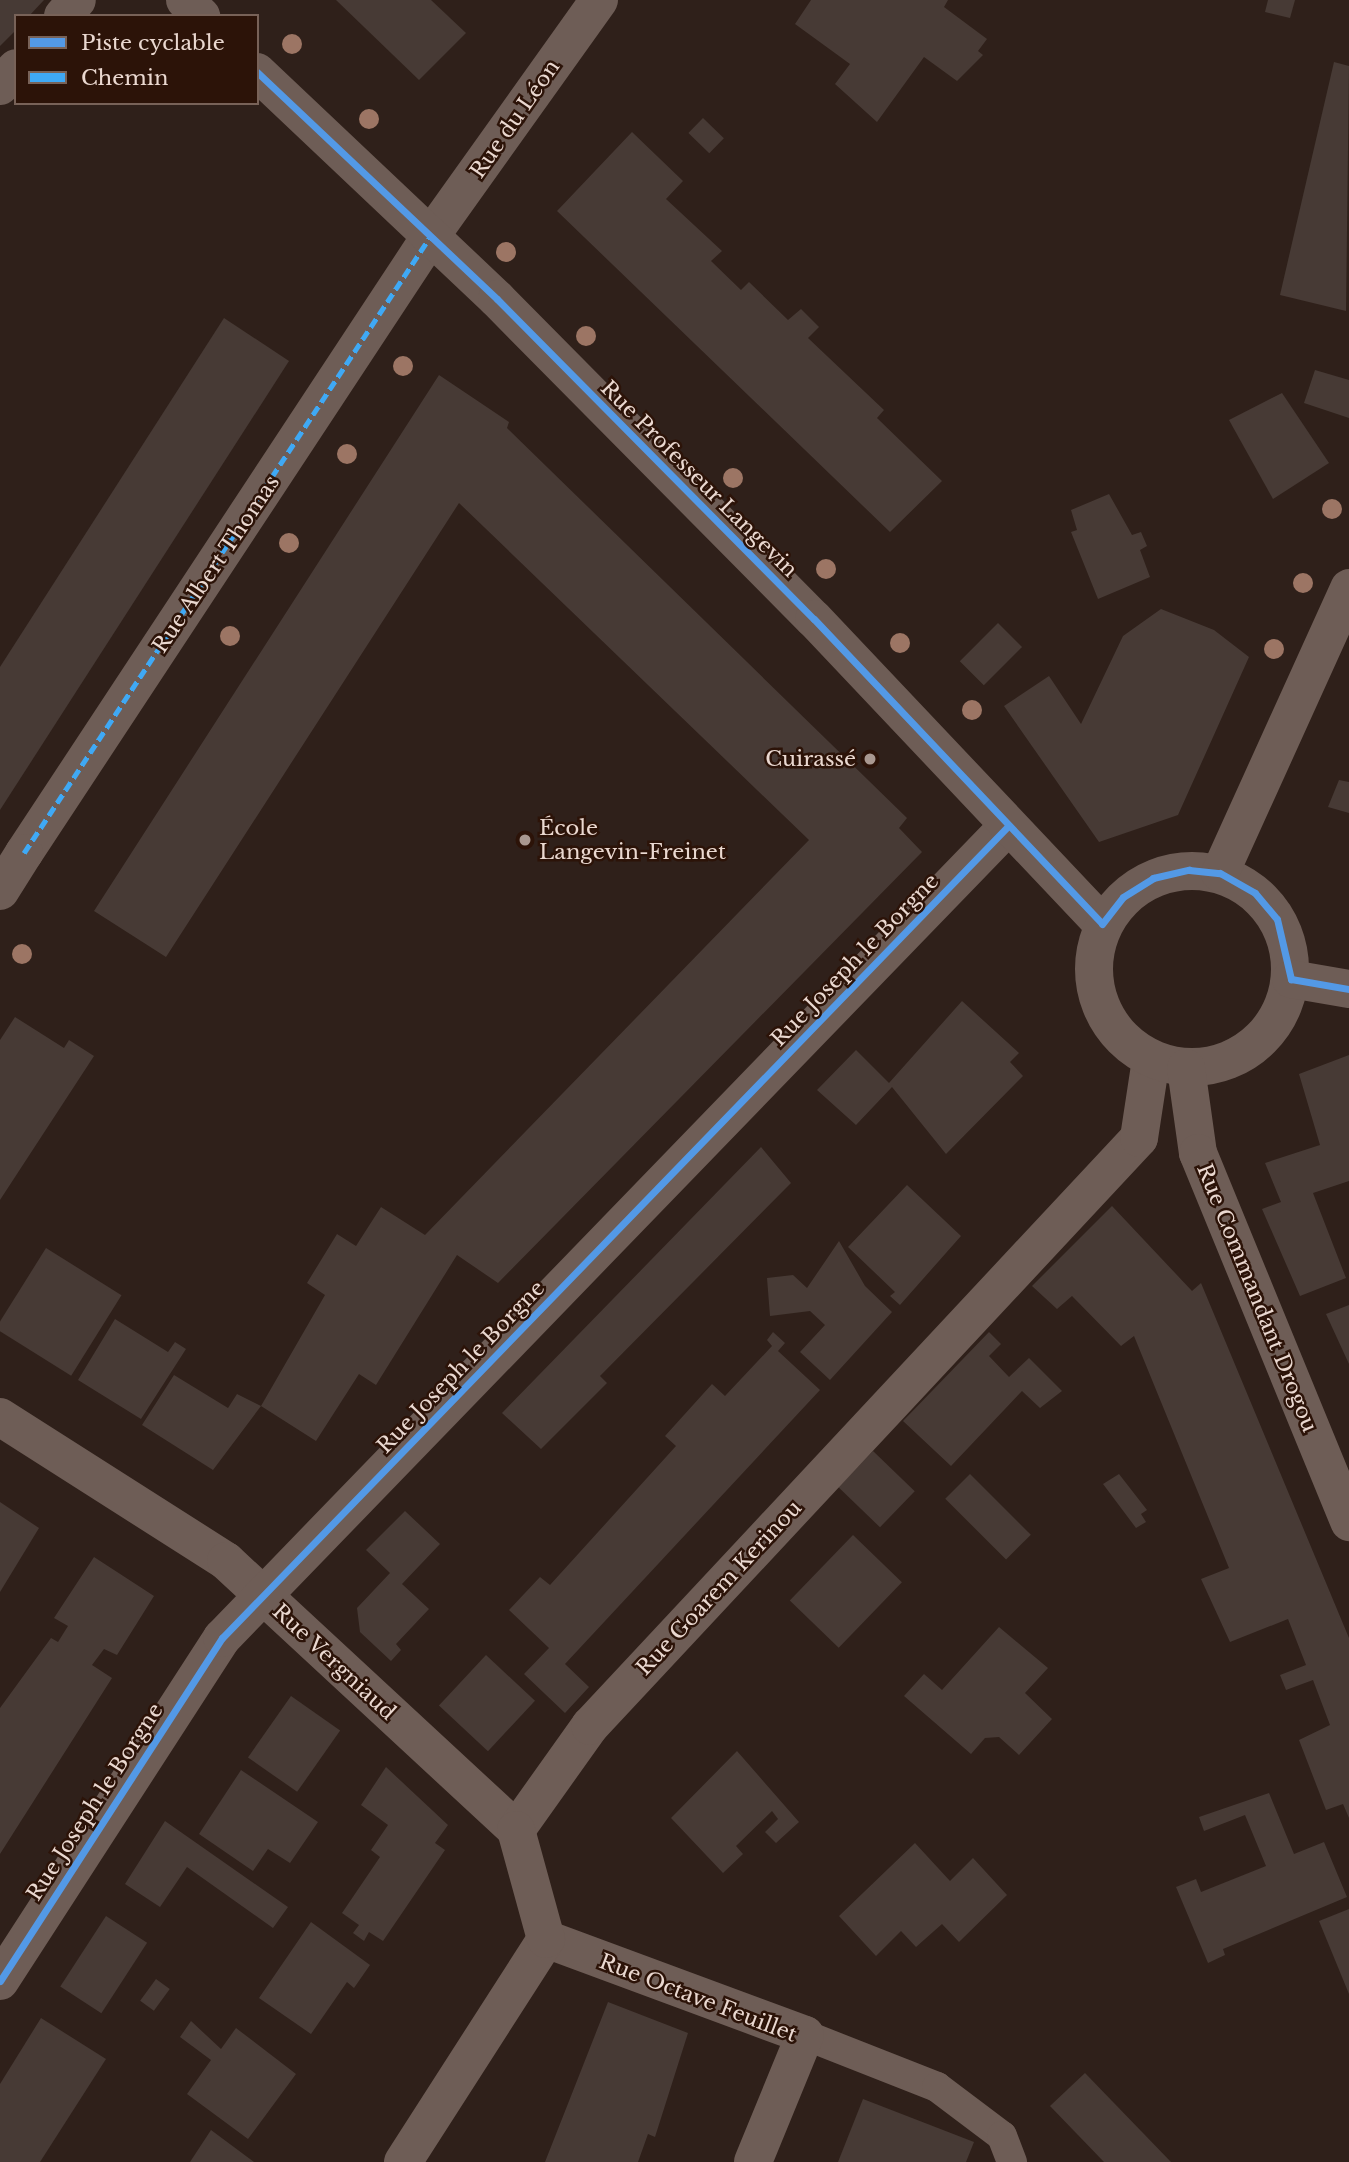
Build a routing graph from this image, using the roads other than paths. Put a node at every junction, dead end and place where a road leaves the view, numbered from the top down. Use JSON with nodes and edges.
{"nodes":[{"id":1,"x":77,"y":0,"type":"edge"},
{"id":2,"x":185,"y":0,"type":"edge"},
{"id":3,"x":599,"y":0,"type":"edge"},
{"id":4,"x":65,"y":14,"type":"edge"},
{"id":5,"x":199,"y":14,"type":"edge"},
{"id":6,"x":14,"y":70,"type":"edge"},
{"id":7,"x":259,"y":74,"type":"edge"},
{"id":8,"x":0,"y":86,"type":"edge"},
{"id":9,"x":430,"y":237,"type":"junction"},
{"id":10,"x":1349,"y":587,"type":"edge"},
{"id":11,"x":1007,"y":827,"type":"junction"},
{"id":12,"x":1220,"y":873,"type":"junction"},
{"id":13,"x":0,"y":891,"type":"edge"},
{"id":14,"x":1102,"y":924,"type":"junction"},
{"id":15,"x":1291,"y":979,"type":"junction"},
{"id":16,"x":1349,"y":989,"type":"edge"},
{"id":17,"x":1168,"y":1064,"type":"junction"},
{"id":18,"x":0,"y":1417,"type":"edge"},
{"id":19,"x":1349,"y":1522,"type":"edge"},
{"id":20,"x":263,"y":1595,"type":"junction"},
{"id":21,"x":516,"y":1830,"type":"junction"},
{"id":22,"x":546,"y":1939,"type":"junction"},
{"id":23,"x":0,"y":1981,"type":"edge"},
{"id":24,"x":805,"y":2035,"type":"junction"},
{"id":25,"x":403,"y":2162,"type":"edge"},
{"id":26,"x":753,"y":2162,"type":"edge"},
{"id":27,"x":1012,"y":2162,"type":"edge"}],
"edges":[{"from":1,"to":4,"type":"street"},
{"from":2,"to":5,"type":"street"},
{"from":3,"to":9,"type":"street","name":"Rue du Léon"},
{"from":6,"to":8,"type":"street"},
{"from":7,"to":9,"type":"street","name":"Rue Professeur Langevin"},
{"from":9,"to":11,"type":"street","name":"Rue Professeur Langevin"},
{"from":9,"to":13,"type":"street","name":"Rue Albert Thomas"},
{"from":10,"to":12,"type":"street"},
{"from":11,"to":14,"type":"street","name":"Rue Professeur Langevin"},
{"from":11,"to":20,"type":"street","name":"Rue Joseph le Borgne"},
{"from":12,"to":14,"type":"street"},
{"from":12,"to":15,"type":"street"},
{"from":14,"to":17,"type":"street"},
{"from":15,"to":16,"type":"street"},
{"from":15,"to":17,"type":"street"},
{"from":17,"to":19,"type":"street","name":"Rue Commandant Drogou"},
{"from":17,"to":21,"type":"street","name":"Rue Goarem Kerinou"},
{"from":18,"to":20,"type":"street","name":"Rue Vergniaud"},
{"from":20,"to":21,"type":"street","name":"Rue Vergniaud"},
{"from":20,"to":23,"type":"street","name":"Rue Joseph le Borgne"},
{"from":21,"to":22,"type":"street"},
{"from":22,"to":24,"type":"street","name":"Rue Octave Feuillet"},
{"from":22,"to":25,"type":"street"},
{"from":24,"to":26,"type":"street","name":"Rue Octave Feuillet"},
{"from":24,"to":27,"type":"lane"}]}
